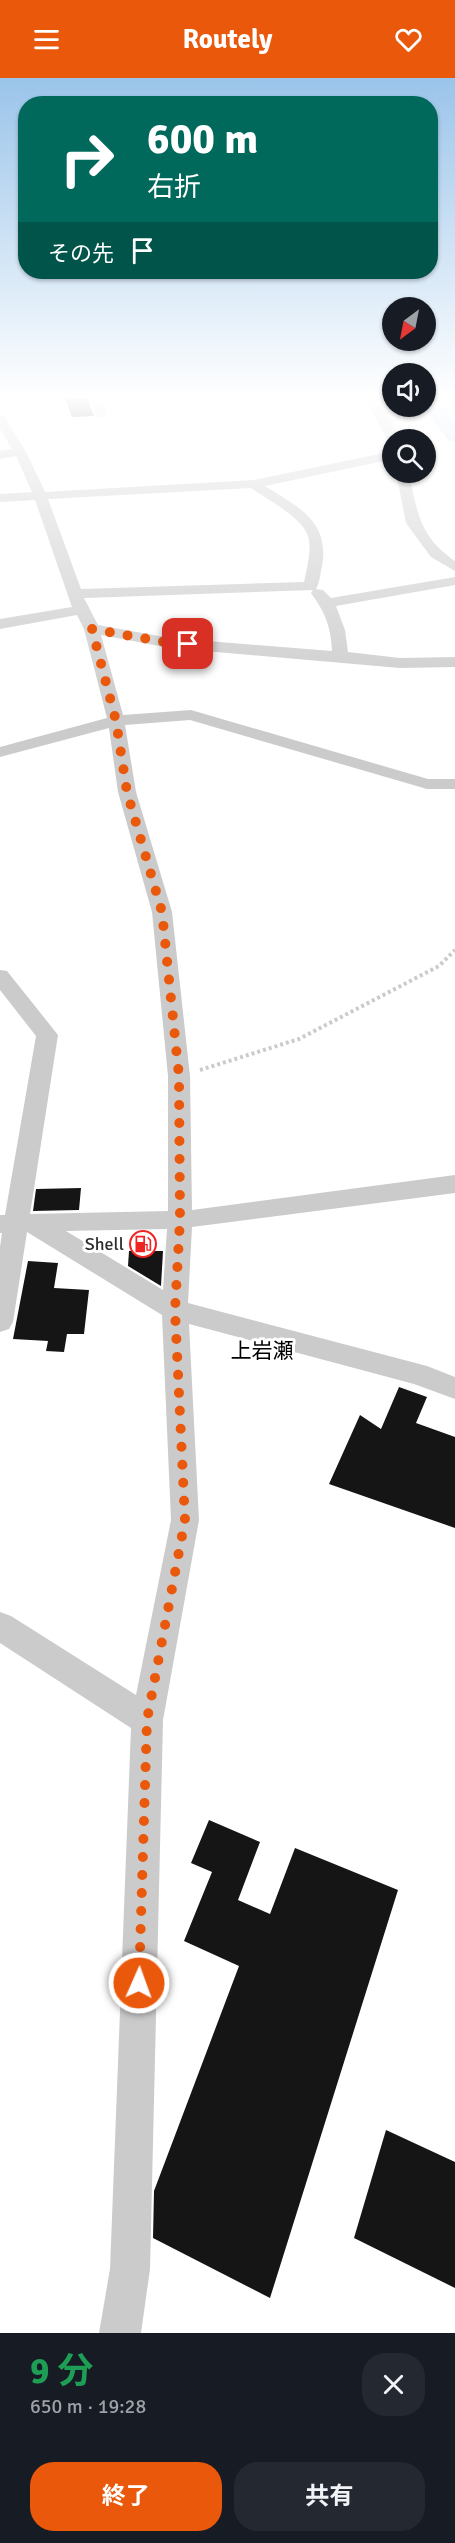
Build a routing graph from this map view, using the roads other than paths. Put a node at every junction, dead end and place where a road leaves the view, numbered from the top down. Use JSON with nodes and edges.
{"nodes":[{"id":1,"x":43,"y":503,"type":"edge"},
{"id":2,"x":281,"y":503,"type":"edge"},
{"id":3,"x":409,"y":503,"type":"edge"},
{"id":4,"x":455,"y":567,"type":"edge"},
{"id":5,"x":455,"y":580,"type":"edge"},
{"id":6,"x":311,"y":586,"type":"junction"},
{"id":7,"x":329,"y":603,"type":"junction"},
{"id":8,"x":83,"y":611,"type":"junction"},
{"id":9,"x":0,"y":624,"type":"edge"},
{"id":10,"x":340,"y":656,"type":"junction"},
{"id":11,"x":455,"y":662,"type":"edge"},
{"id":12,"x":116,"y":721,"type":"junction"},
{"id":13,"x":0,"y":752,"type":"edge"},
{"id":14,"x":455,"y":784,"type":"edge"},
{"id":15,"x":0,"y":976,"type":"edge"},
{"id":16,"x":455,"y":1184,"type":"edge"},
{"id":17,"x":180,"y":1220,"type":"junction"},
{"id":18,"x":17,"y":1224,"type":"edge"},
{"id":19,"x":175,"y":1310,"type":"junction"},
{"id":20,"x":0,"y":1322,"type":"edge"},
{"id":21,"x":455,"y":1388,"type":"edge"},
{"id":22,"x":0,"y":1626,"type":"edge"},
{"id":23,"x":147,"y":1720,"type":"junction"},
{"id":24,"x":120,"y":2333,"type":"edge"}],
"edges":[{"from":1,"to":8,"type":"street"},
{"from":2,"to":6,"type":"street"},
{"from":3,"to":4,"type":"street"},
{"from":5,"to":7,"type":"street"},
{"from":6,"to":7,"type":"street"},
{"from":6,"to":8,"type":"street"},
{"from":7,"to":10,"type":"street"},
{"from":8,"to":9,"type":"street"},
{"from":8,"to":10,"type":"street"},
{"from":8,"to":12,"type":"street"},
{"from":10,"to":11,"type":"street"},
{"from":12,"to":13,"type":"street"},
{"from":12,"to":14,"type":"street"},
{"from":12,"to":17,"type":"street"},
{"from":15,"to":18,"type":"street"},
{"from":16,"to":17,"type":"street"},
{"from":17,"to":18,"type":"street"},
{"from":17,"to":19,"type":"street"},
{"from":18,"to":19,"type":"street"},
{"from":18,"to":20,"type":"street"},
{"from":19,"to":21,"type":"street"},
{"from":19,"to":23,"type":"street"},
{"from":22,"to":23,"type":"street"},
{"from":23,"to":24,"type":"street"}]}
